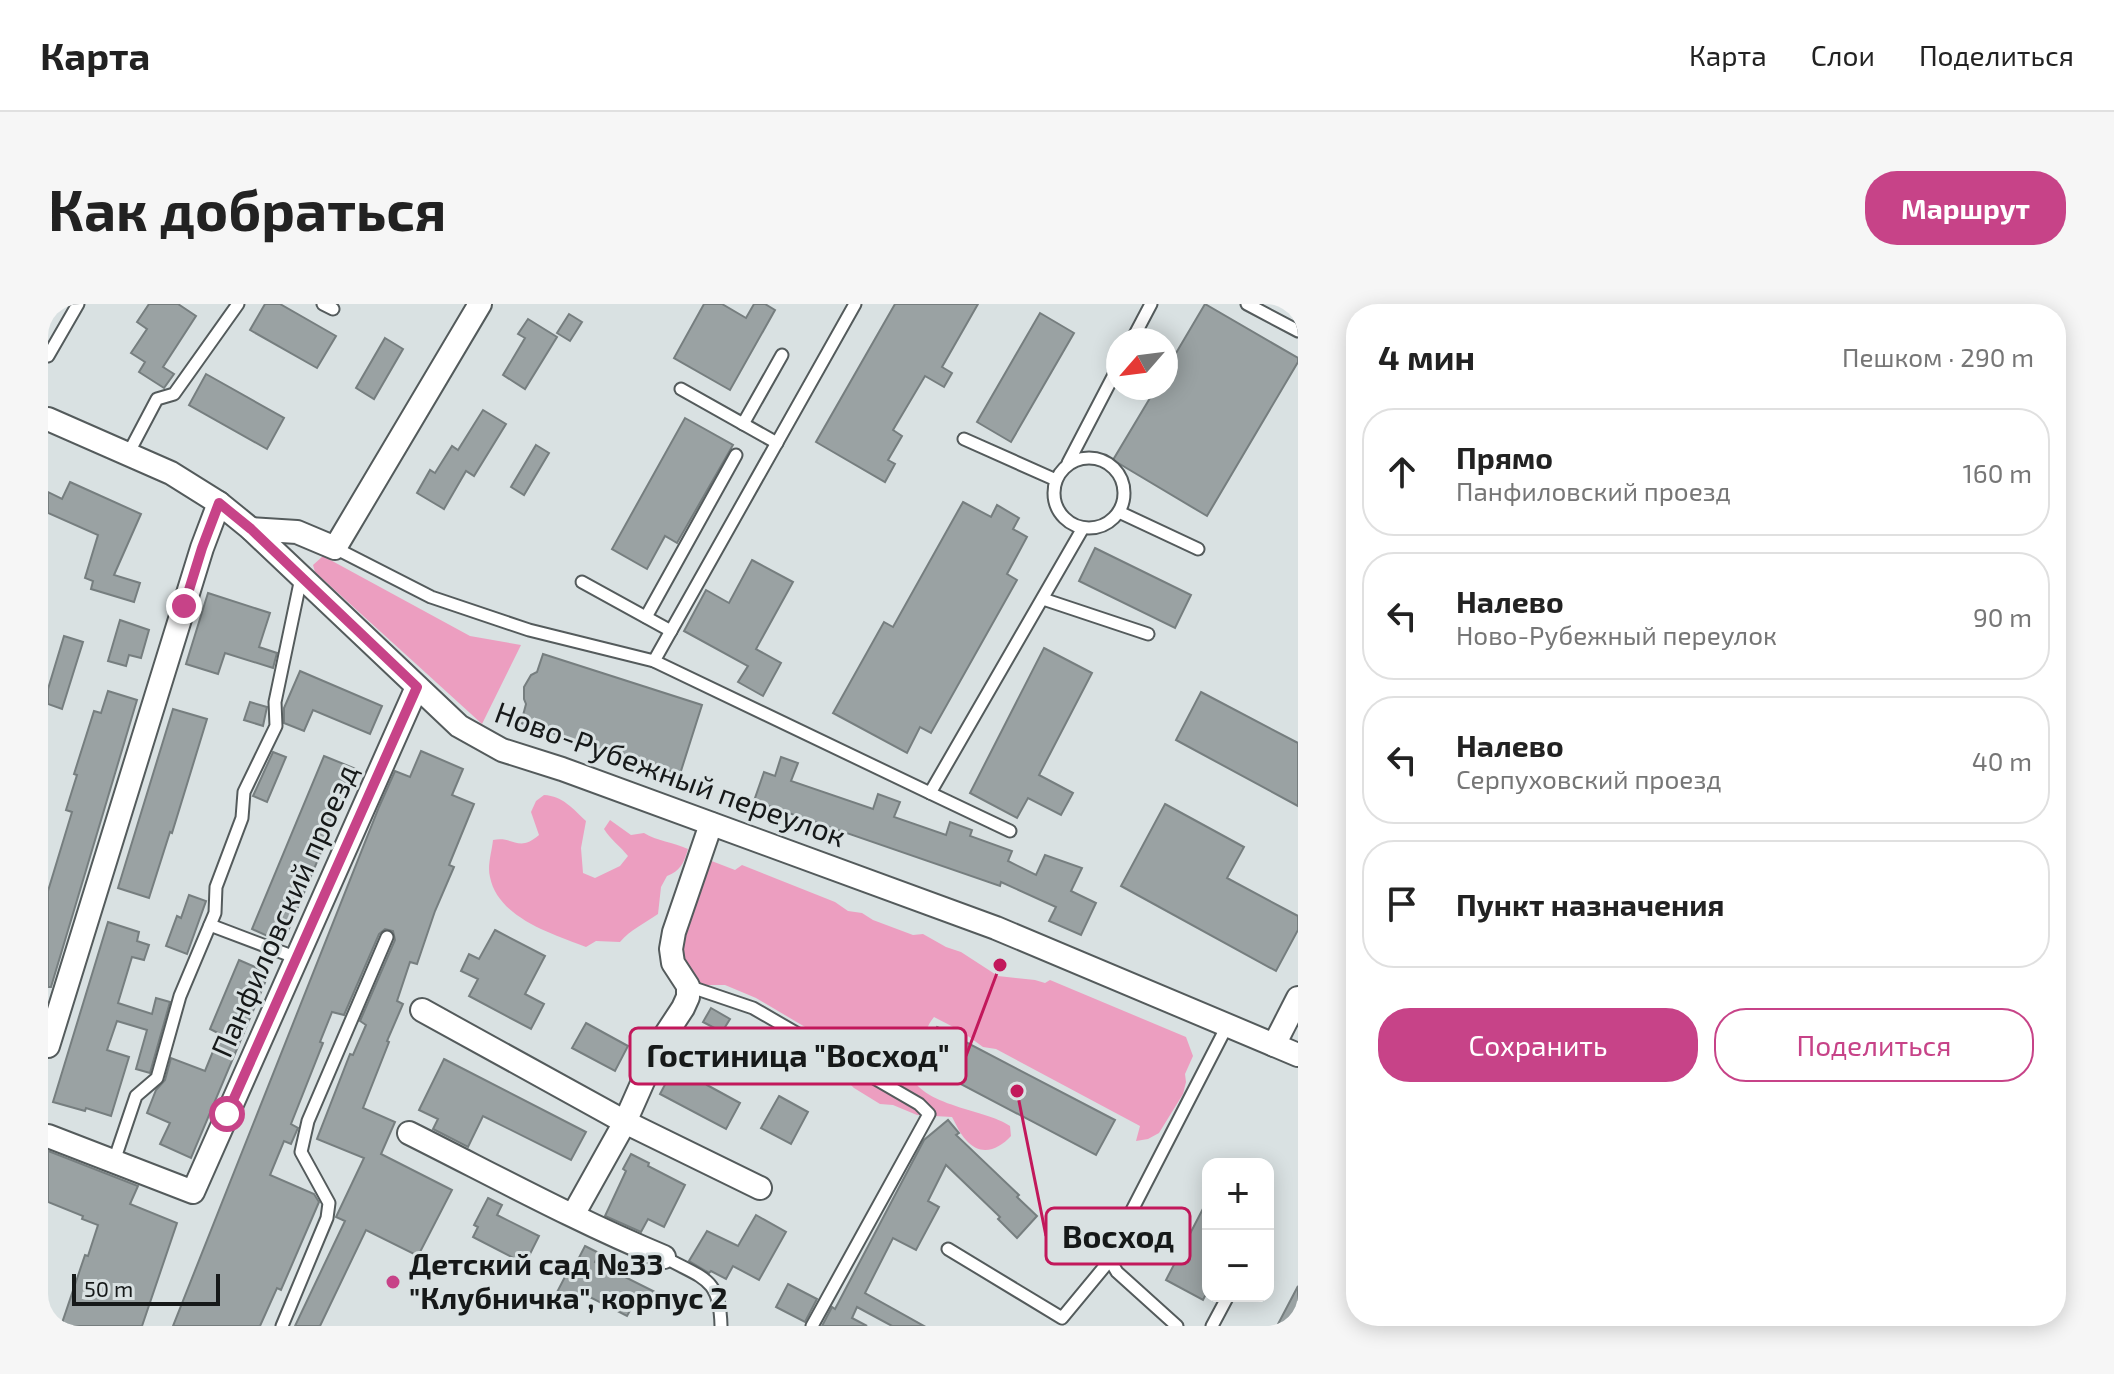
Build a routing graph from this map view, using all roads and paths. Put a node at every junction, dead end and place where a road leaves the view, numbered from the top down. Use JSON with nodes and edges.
{"nodes":[{"id":1,"x":78,"y":304,"type":"edge"},
{"id":2,"x":238,"y":304,"type":"edge"},
{"id":3,"x":480,"y":304,"type":"edge"},
{"id":4,"x":855,"y":304,"type":"edge"},
{"id":5,"x":1151,"y":304,"type":"edge"},
{"id":6,"x":1247,"y":304,"type":"edge"},
{"id":7,"x":1138,"y":328,"type":"edge"},
{"id":8,"x":1298,"y":331,"type":"edge"},
{"id":9,"x":782,"y":355,"type":"dead end"},
{"id":10,"x":48,"y":356,"type":"edge"},
{"id":11,"x":681,"y":389,"type":"dead end"},
{"id":12,"x":1106,"y":390,"type":"edge"},
{"id":13,"x":48,"y":419,"type":"edge"},
{"id":14,"x":743,"y":424,"type":"junction"},
{"id":15,"x":964,"y":439,"type":"dead end"},
{"id":16,"x":777,"y":443,"type":"junction"},
{"id":17,"x":128,"y":454,"type":"junction"},
{"id":18,"x":736,"y":455,"type":"dead end"},
{"id":19,"x":1068,"y":464,"type":"junction"},
{"id":20,"x":1056,"y":480,"type":"junction"},
{"id":21,"x":219,"y":503,"type":"junction"},
{"id":22,"x":1119,"y":512,"type":"junction"},
{"id":23,"x":1083,"y":528,"type":"junction"},
{"id":24,"x":251,"y":529,"type":"junction"},
{"id":25,"x":335,"y":548,"type":"junction"},
{"id":26,"x":1198,"y":549,"type":"dead end"},
{"id":27,"x":301,"y":578,"type":"junction"},
{"id":28,"x":582,"y":582,"type":"dead end"},
{"id":29,"x":1043,"y":599,"type":"junction"},
{"id":30,"x":646,"y":617,"type":"junction"},
{"id":31,"x":671,"y":631,"type":"junction"},
{"id":32,"x":1148,"y":634,"type":"dead end"},
{"id":33,"x":654,"y":661,"type":"junction"},
{"id":34,"x":417,"y":687,"type":"junction"},
{"id":35,"x":930,"y":793,"type":"junction"},
{"id":36,"x":711,"y":824,"type":"junction"},
{"id":37,"x":1010,"y":831,"type":"dead end"},
{"id":38,"x":210,"y":925,"type":"junction"},
{"id":39,"x":387,"y":937,"type":"dead end"},
{"id":40,"x":297,"y":958,"type":"junction"},
{"id":41,"x":688,"y":986,"type":"junction"},
{"id":42,"x":1298,"y":998,"type":"edge"},
{"id":43,"x":422,"y":1010,"type":"dead end"},
{"id":44,"x":1227,"y":1026,"type":"junction"},
{"id":45,"x":1274,"y":1045,"type":"junction"},
{"id":46,"x":48,"y":1046,"type":"edge"},
{"id":47,"x":1298,"y":1055,"type":"edge"},
{"id":48,"x":625,"y":1122,"type":"junction"},
{"id":49,"x":409,"y":1133,"type":"dead end"},
{"id":50,"x":48,"y":1136,"type":"edge"},
{"id":51,"x":114,"y":1161,"type":"junction"},
{"id":52,"x":760,"y":1188,"type":"dead end"},
{"id":53,"x":573,"y":1215,"type":"junction"},
{"id":54,"x":948,"y":1249,"type":"dead end"},
{"id":55,"x":664,"y":1257,"type":"joint"},
{"id":56,"x":1110,"y":1260,"type":"junction"},
{"id":57,"x":1225,"y":1302,"type":"edge"},
{"id":58,"x":282,"y":1326,"type":"edge"},
{"id":59,"x":721,"y":1326,"type":"edge"},
{"id":60,"x":812,"y":1326,"type":"edge"},
{"id":61,"x":1177,"y":1326,"type":"edge"},
{"id":62,"x":1212,"y":1326,"type":"edge"}],
"edges":[{"from":1,"to":10,"type":"lane"},
{"from":2,"to":17,"type":"lane"},
{"from":3,"to":25,"type":"street"},
{"from":4,"to":16,"type":"lane"},
{"from":5,"to":7,"type":"lane"},
{"from":6,"to":8,"type":"lane"},
{"from":9,"to":14,"type":"lane"},
{"from":11,"to":14,"type":"lane"},
{"from":12,"to":19,"type":"lane"},
{"from":13,"to":17,"type":"street","name":"Ново-Рубежный переулок"},
{"from":14,"to":16,"type":"lane"},
{"from":15,"to":20,"type":"lane"},
{"from":16,"to":31,"type":"lane"},
{"from":17,"to":21,"type":"street","name":"Ново-Рубежный переулок"},
{"from":18,"to":30,"type":"lane"},
{"from":19,"to":20,"type":"lane"},
{"from":19,"to":22,"type":"lane"},
{"from":20,"to":23,"type":"lane"},
{"from":21,"to":24,"type":"street","name":"Ново-Рубежный переулок"},
{"from":21,"to":46,"type":"street"},
{"from":22,"to":23,"type":"lane"},
{"from":22,"to":26,"type":"lane"},
{"from":23,"to":29,"type":"lane"},
{"from":24,"to":25,"type":"street"},
{"from":24,"to":27,"type":"street","name":"Ново-Рубежный переулок"},
{"from":25,"to":33,"type":"lane"},
{"from":27,"to":34,"type":"street","name":"Ново-Рубежный переулок"},
{"from":27,"to":38,"type":"lane"},
{"from":28,"to":30,"type":"lane"},
{"from":29,"to":32,"type":"lane"},
{"from":29,"to":35,"type":"lane"},
{"from":30,"to":31,"type":"lane"},
{"from":31,"to":33,"type":"lane"},
{"from":33,"to":35,"type":"lane"},
{"from":34,"to":36,"type":"street","name":"Ново-Рубежный переулок"},
{"from":34,"to":40,"type":"street","name":"Панфиловский проезд"},
{"from":35,"to":37,"type":"lane"},
{"from":36,"to":41,"type":"street"},
{"from":36,"to":44,"type":"street","name":"Ново-Рубежный переулок"},
{"from":38,"to":40,"type":"lane"},
{"from":38,"to":51,"type":"lane"},
{"from":39,"to":58,"type":"lane"},
{"from":40,"to":51,"type":"street","name":"Панфиловский проезд"},
{"from":41,"to":48,"type":"street"},
{"from":41,"to":60,"type":"lane"},
{"from":42,"to":45,"type":"street"},
{"from":43,"to":48,"type":"street"},
{"from":44,"to":45,"type":"street","name":"Ново-Рубежный переулок"},
{"from":44,"to":56,"type":"lane"},
{"from":45,"to":47,"type":"street","name":"Ново-Рубежный переулок"},
{"from":48,"to":52,"type":"street"},
{"from":48,"to":53,"type":"street"},
{"from":49,"to":53,"type":"street"},
{"from":50,"to":51,"type":"street","name":"Панфиловский проезд"},
{"from":53,"to":55,"type":"street"},
{"from":54,"to":56,"type":"lane"},
{"from":55,"to":59,"type":"lane"},
{"from":56,"to":61,"type":"lane"},
{"from":57,"to":62,"type":"lane"}]}
